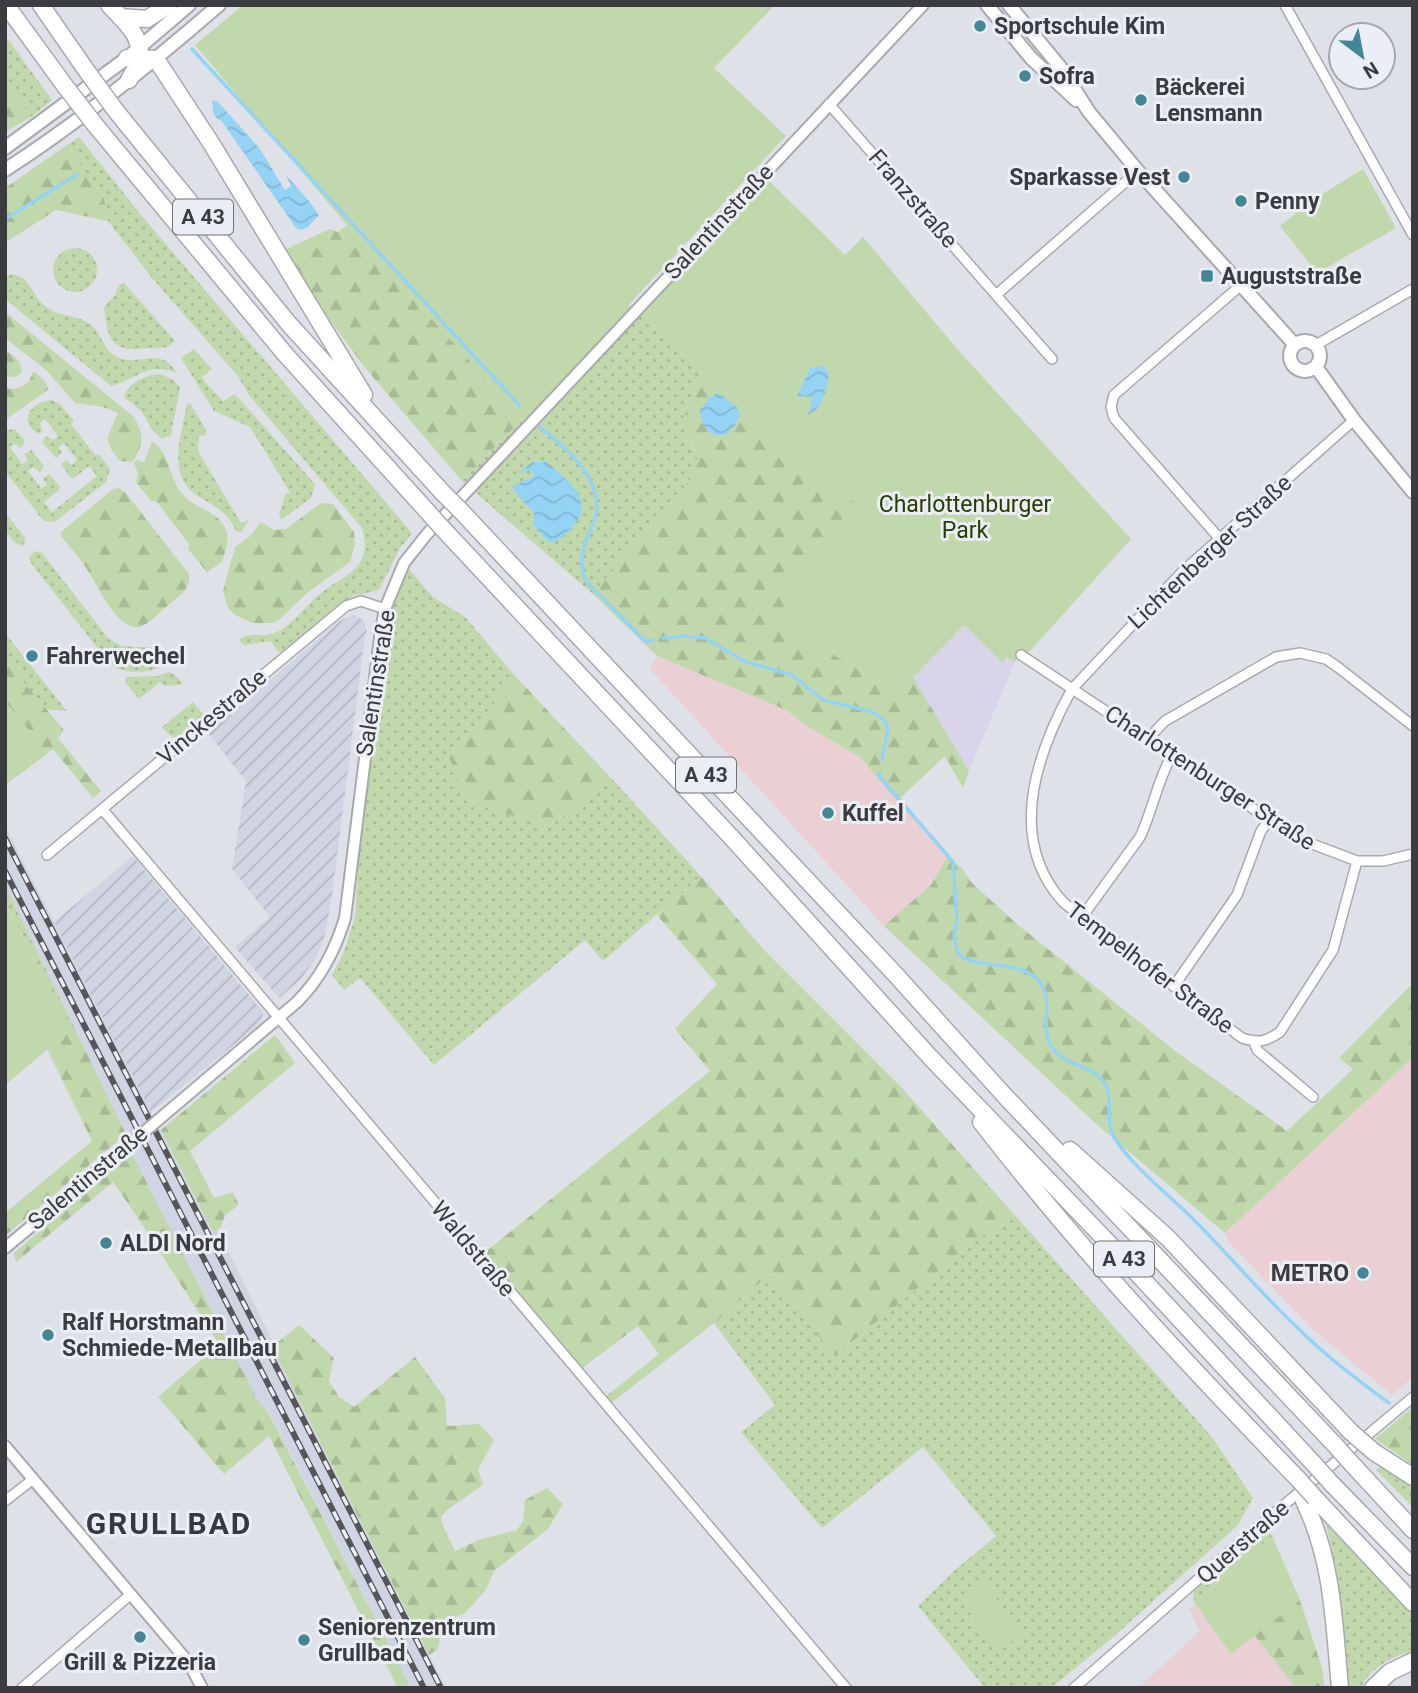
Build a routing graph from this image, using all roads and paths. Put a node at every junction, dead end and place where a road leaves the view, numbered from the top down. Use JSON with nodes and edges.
{"nodes":[{"id":1,"x":6,"y":5,"type":"edge"},
{"id":2,"x":41,"y":5,"type":"edge"},
{"id":3,"x":169,"y":5,"type":"edge"},
{"id":4,"x":189,"y":5,"type":"edge"},
{"id":5,"x":219,"y":5,"type":"edge"},
{"id":6,"x":923,"y":5,"type":"edge"},
{"id":7,"x":987,"y":5,"type":"edge"},
{"id":8,"x":1009,"y":5,"type":"edge"},
{"id":9,"x":1284,"y":5,"type":"edge"},
{"id":10,"x":114,"y":11,"type":"edge"},
{"id":11,"x":5,"y":14,"type":"edge"},
{"id":12,"x":34,"y":45,"type":"junction"},
{"id":13,"x":140,"y":56,"type":"junction"},
{"id":14,"x":129,"y":80,"type":"joint"},
{"id":15,"x":829,"y":104,"type":"junction"},
{"id":16,"x":1089,"y":112,"type":"junction"},
{"id":17,"x":5,"y":148,"type":"edge"},
{"id":18,"x":5,"y":170,"type":"edge"},
{"id":19,"x":1138,"y":171,"type":"junction"},
{"id":20,"x":1413,"y":235,"type":"edge"},
{"id":21,"x":1240,"y":286,"type":"junction"},
{"id":22,"x":1413,"y":289,"type":"edge"},
{"id":23,"x":996,"y":295,"type":"junction"},
{"id":24,"x":1295,"y":345,"type":"junction"},
{"id":25,"x":1316,"y":345,"type":"junction"},
{"id":26,"x":1052,"y":359,"type":"dead end"},
{"id":27,"x":1316,"y":367,"type":"junction"},
{"id":28,"x":1354,"y":420,"type":"junction"},
{"id":29,"x":409,"y":456,"type":"junction"},
{"id":30,"x":1413,"y":492,"type":"edge"},
{"id":31,"x":1219,"y":538,"type":"junction"},
{"id":32,"x":385,"y":609,"type":"junction"},
{"id":33,"x":1021,"y":655,"type":"dead end"},
{"id":34,"x":1072,"y":689,"type":"junction"},
{"id":35,"x":1413,"y":726,"type":"edge"},
{"id":36,"x":1148,"y":739,"type":"junction"},
{"id":37,"x":1172,"y":755,"type":"junction"},
{"id":38,"x":103,"y":810,"type":"junction"},
{"id":39,"x":1269,"y":820,"type":"junction"},
{"id":40,"x":1413,"y":854,"type":"edge"},
{"id":41,"x":47,"y":855,"type":"dead end"},
{"id":42,"x":1357,"y":861,"type":"junction"},
{"id":43,"x":1082,"y":917,"type":"junction"},
{"id":44,"x":1174,"y":986,"type":"junction"},
{"id":45,"x":279,"y":1019,"type":"junction"},
{"id":46,"x":1254,"y":1042,"type":"junction"},
{"id":47,"x":930,"y":1057,"type":"junction"},
{"id":48,"x":1004,"y":1094,"type":"junction"},
{"id":49,"x":1313,"y":1097,"type":"dead end"},
{"id":50,"x":5,"y":1248,"type":"edge"},
{"id":51,"x":1413,"y":1397,"type":"edge"},
{"id":52,"x":5,"y":1446,"type":"edge"},
{"id":53,"x":1413,"y":1477,"type":"edge"},
{"id":54,"x":32,"y":1479,"type":"junction"},
{"id":55,"x":1309,"y":1499,"type":"junction"},
{"id":56,"x":5,"y":1501,"type":"edge"},
{"id":57,"x":1413,"y":1530,"type":"edge"},
{"id":58,"x":1413,"y":1567,"type":"edge"},
{"id":59,"x":131,"y":1594,"type":"junction"},
{"id":60,"x":1413,"y":1602,"type":"edge"},
{"id":61,"x":1413,"y":1661,"type":"edge"},
{"id":62,"x":22,"y":1688,"type":"edge"},
{"id":63,"x":202,"y":1688,"type":"edge"},
{"id":64,"x":846,"y":1688,"type":"edge"},
{"id":65,"x":1074,"y":1688,"type":"edge"},
{"id":66,"x":1340,"y":1688,"type":"edge"},
{"id":67,"x":1373,"y":1688,"type":"edge"}],
"edges":[{"from":1,"to":12,"type":"highway","number":"A 43"},
{"from":2,"to":29,"type":"highway","number":"A 43","bridge":true},
{"from":3,"to":10,"type":"highway"},
{"from":4,"to":13,"type":"main road"},
{"from":5,"to":13,"type":"main road"},
{"from":6,"to":15,"type":"street","name":"Salentinstraße"},
{"from":7,"to":16,"type":"main road"},
{"from":8,"to":16,"type":"main road"},
{"from":9,"to":20,"type":"street"},
{"from":10,"to":13,"type":"highway"},
{"from":11,"to":12,"type":"highway"},
{"from":12,"to":47,"type":"highway","number":"A 43","bridge":true},
{"from":13,"to":14,"type":"highway"},
{"from":13,"to":17,"type":"main road"},
{"from":13,"to":29,"type":"highway"},
{"from":14,"to":18,"type":"main road"},
{"from":15,"to":23,"type":"street","name":"Franzstraße"},
{"from":15,"to":32,"type":"street","name":"Salentinstraße"},
{"from":16,"to":19,"type":"main road"},
{"from":19,"to":21,"type":"main road"},
{"from":19,"to":23,"type":"street"},
{"from":21,"to":24,"type":"main road"},
{"from":21,"to":31,"type":"street"},
{"from":22,"to":25,"type":"street"},
{"from":23,"to":26,"type":"street","name":"Franzstraße"},
{"from":24,"to":25,"type":"main road"},
{"from":24,"to":27,"type":"main road"},
{"from":25,"to":27,"type":"main road"},
{"from":27,"to":28,"type":"main road"},
{"from":28,"to":30,"type":"main road"},
{"from":28,"to":31,"type":"street","name":"Lichtenberger Straße"},
{"from":29,"to":48,"type":"highway","number":"A 43","bridge":true},
{"from":31,"to":34,"type":"street","name":"Lichtenberger Straße"},
{"from":32,"to":38,"type":"street","name":"Vinckestraße"},
{"from":32,"to":45,"type":"street","name":"Salentinstraße"},
{"from":33,"to":34,"type":"street","name":"Charlottenburger Straße"},
{"from":34,"to":36,"type":"street","name":"Charlottenburger Straße"},
{"from":34,"to":43,"type":"street","name":"Tempelhofer Straße"},
{"from":35,"to":36,"type":"street"},
{"from":36,"to":37,"type":"street","name":"Charlottenburger Straße"},
{"from":37,"to":39,"type":"street","name":"Charlottenburger Straße"},
{"from":37,"to":43,"type":"street"},
{"from":38,"to":41,"type":"street","name":"Vinckestraße"},
{"from":38,"to":45,"type":"street","name":"Waldstraße"},
{"from":39,"to":42,"type":"street","name":"Charlottenburger Straße"},
{"from":39,"to":44,"type":"street"},
{"from":40,"to":42,"type":"street","name":"Charlottenburger Straße"},
{"from":42,"to":46,"type":"street","name":"Tempelhofer Straße"},
{"from":43,"to":44,"type":"street","name":"Tempelhofer Straße"},
{"from":44,"to":46,"type":"street","name":"Tempelhofer Straße"},
{"from":45,"to":50,"type":"street","name":"Salentinstraße","bridge":true},
{"from":45,"to":64,"type":"street","name":"Waldstraße"},
{"from":46,"to":49,"type":"street","name":"Tempelhofer Straße"},
{"from":47,"to":55,"type":"highway","bridge":true},
{"from":47,"to":58,"type":"highway","number":"A 43","bridge":true},
{"from":48,"to":53,"type":"highway","bridge":true},
{"from":48,"to":57,"type":"highway","number":"A 43","bridge":true},
{"from":51,"to":65,"type":"street","name":"Querstraße"},
{"from":52,"to":54,"type":"street"},
{"from":54,"to":56,"type":"street"},
{"from":54,"to":59,"type":"street"},
{"from":55,"to":60,"type":"highway"},
{"from":55,"to":66,"type":"highway"},
{"from":59,"to":62,"type":"street"},
{"from":59,"to":63,"type":"street"},
{"from":61,"to":67,"type":"highway"}]}
